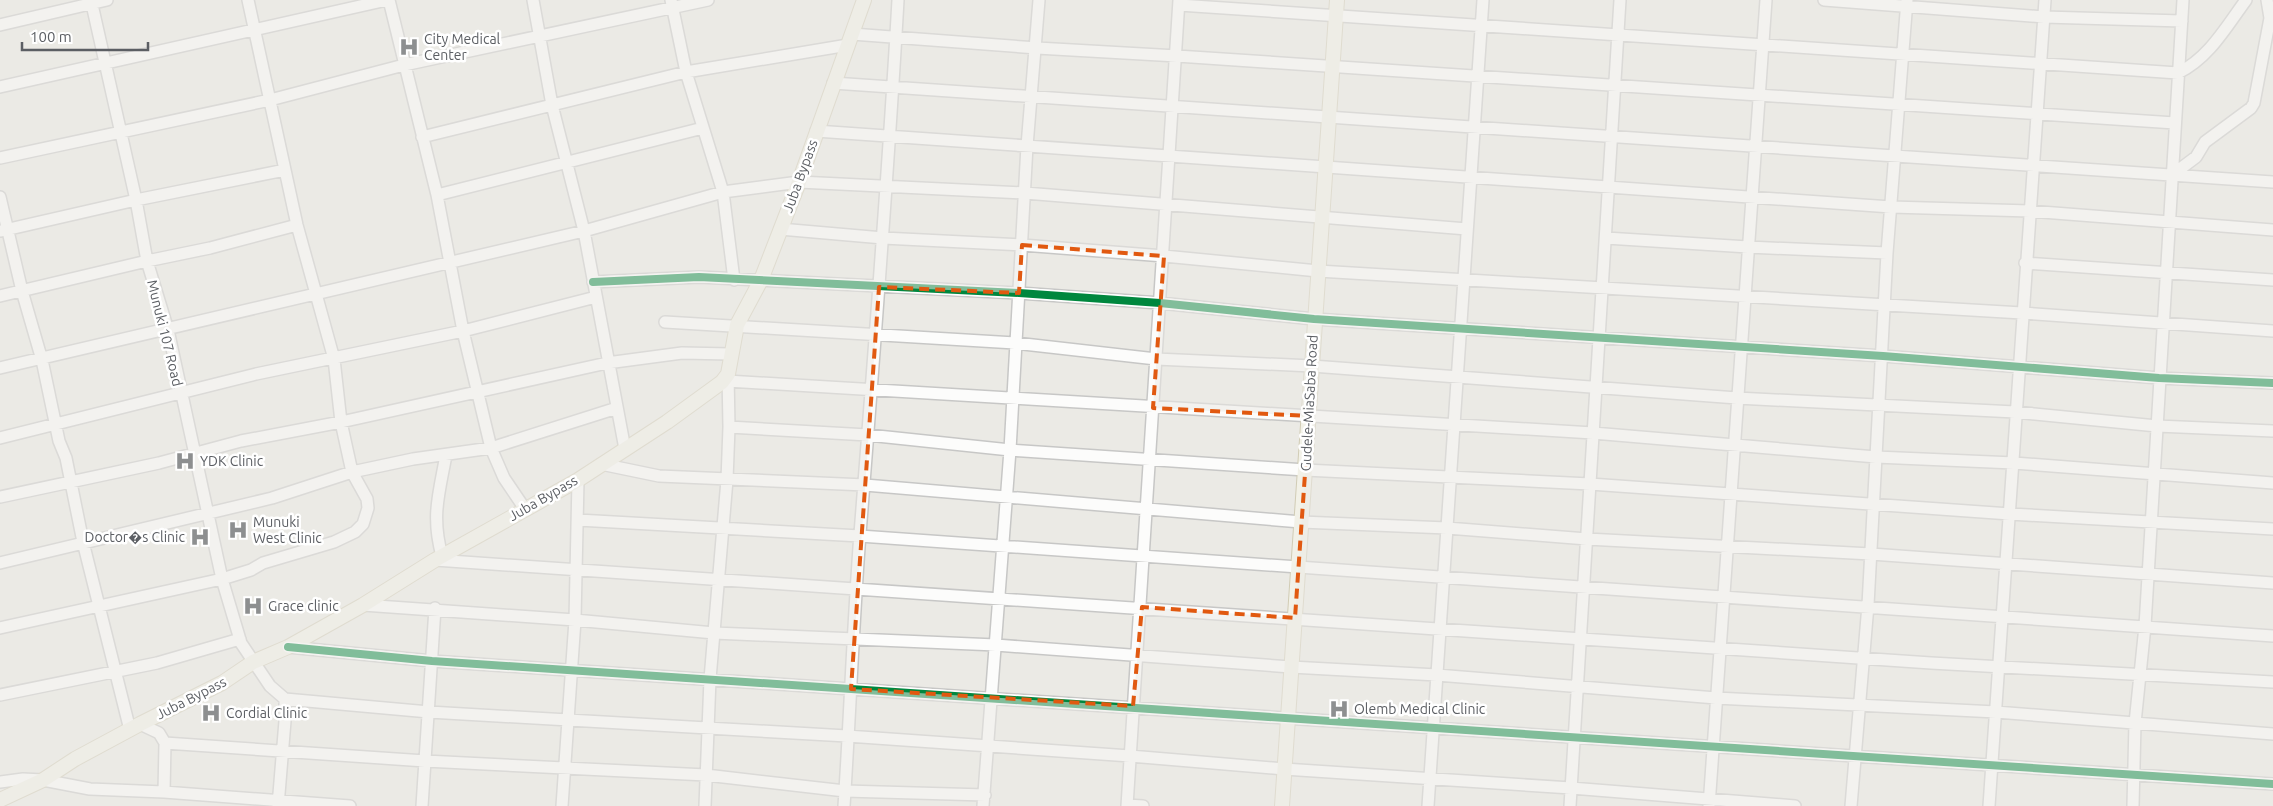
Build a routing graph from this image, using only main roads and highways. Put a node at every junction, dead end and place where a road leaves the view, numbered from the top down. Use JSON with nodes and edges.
{"nodes":[{"id":1,"x":864,"y":0,"type":"edge"},
{"id":2,"x":1337,"y":0,"type":"edge"},
{"id":3,"x":0,"y":800,"type":"edge"},
{"id":4,"x":1282,"y":806,"type":"edge"}],
"edges":[{"from":1,"to":3,"type":"main road","name":"Juba Bypass"},
{"from":2,"to":4,"type":"main road","name":"Gudele-MiaSaba Road"}]}
